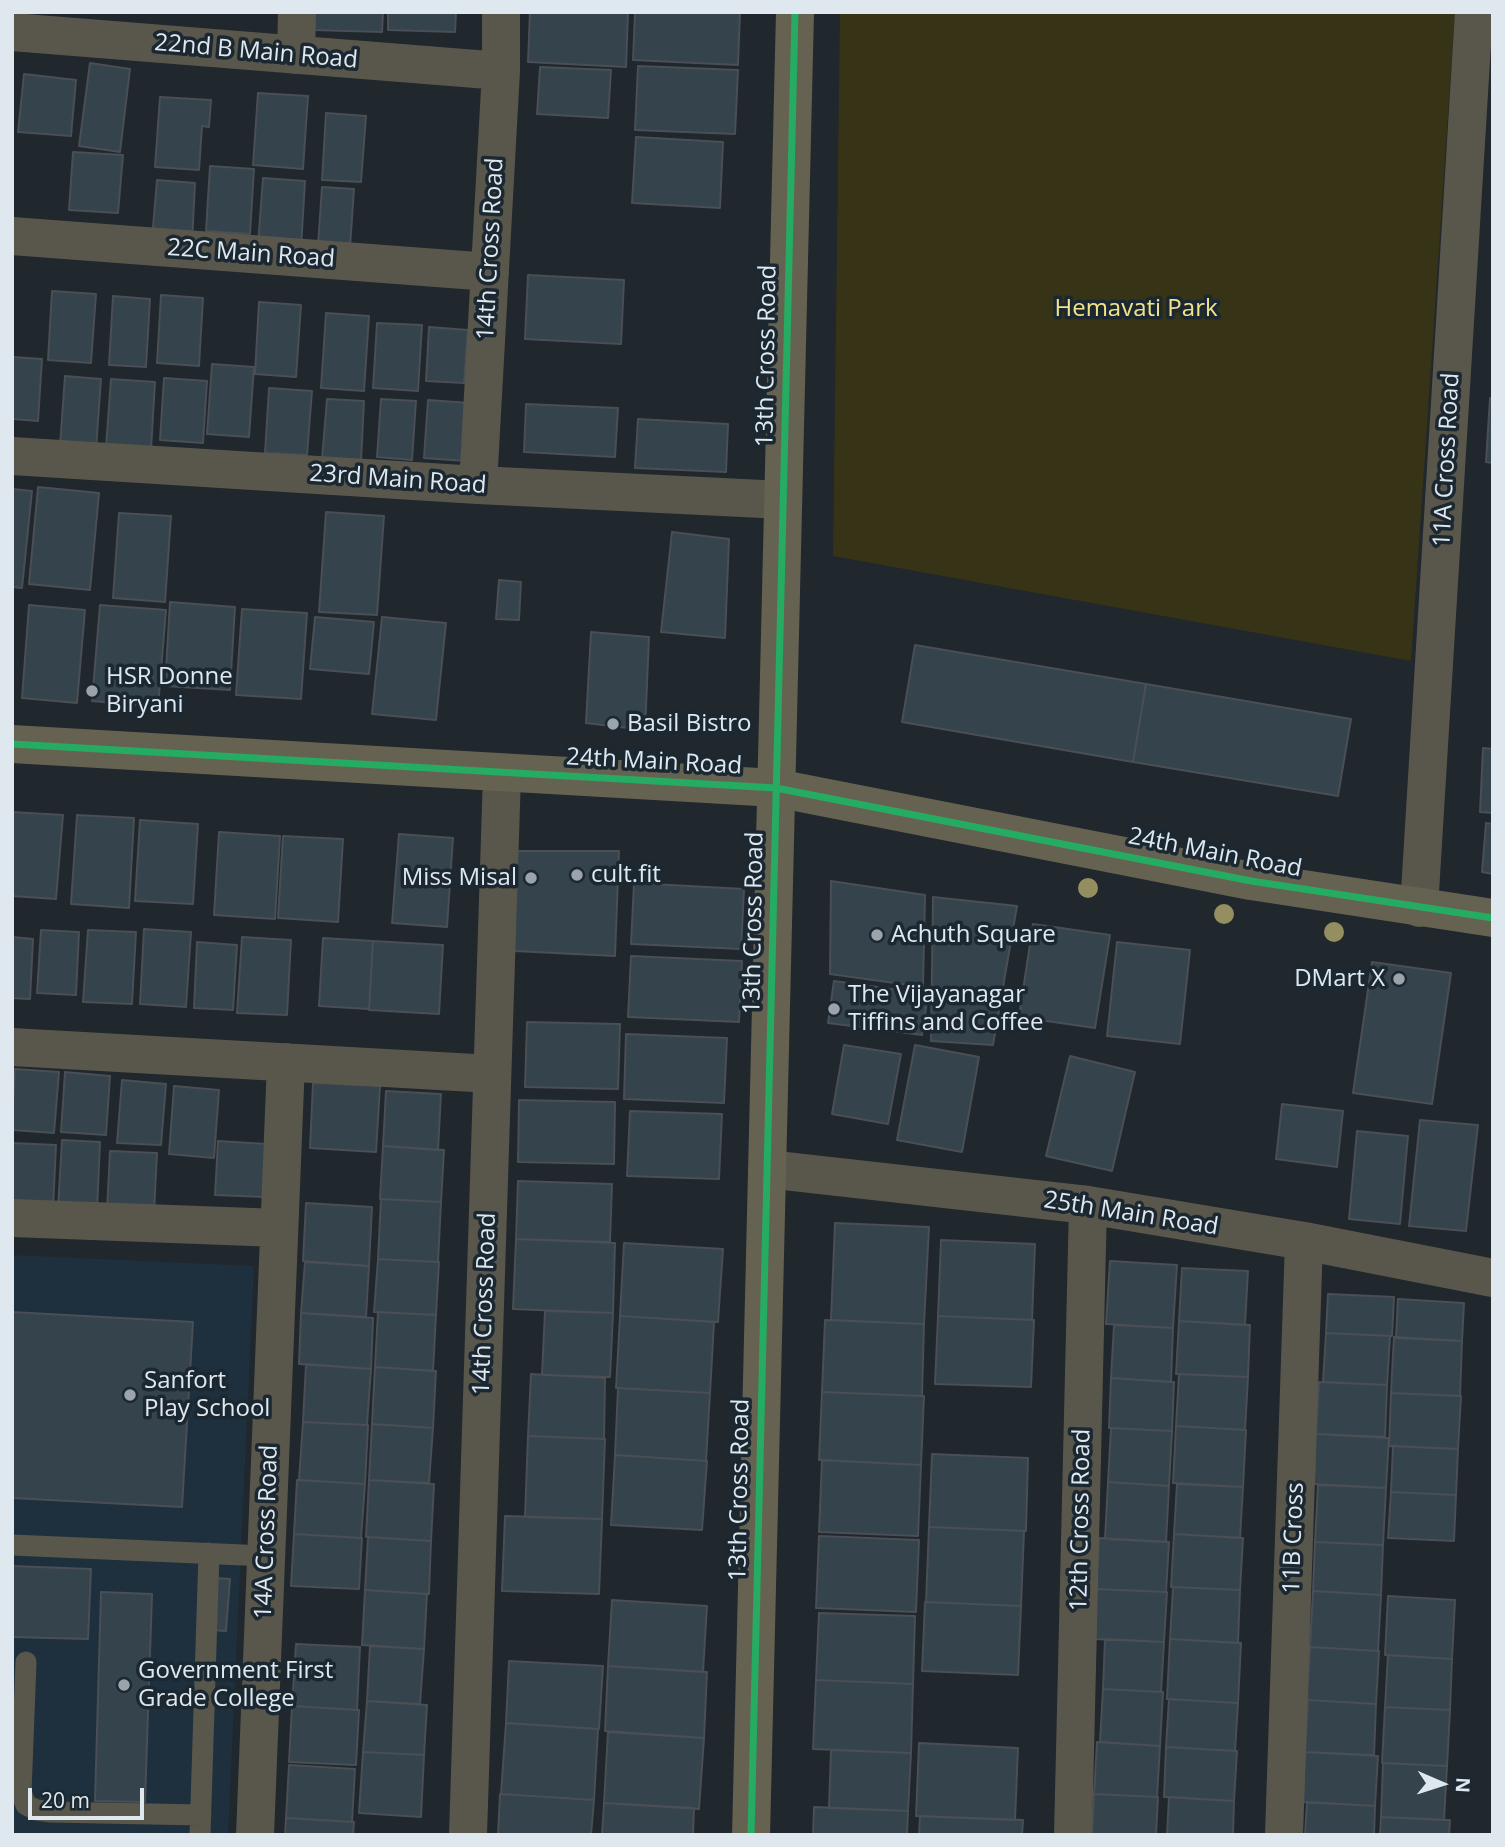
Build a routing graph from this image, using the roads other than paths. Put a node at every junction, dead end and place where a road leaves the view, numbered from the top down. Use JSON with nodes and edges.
{"nodes":[{"id":1,"x":297,"y":12,"type":"edge"},
{"id":2,"x":501,"y":12,"type":"edge"},
{"id":3,"x":795,"y":12,"type":"edge"},
{"id":4,"x":1474,"y":12,"type":"edge"},
{"id":5,"x":12,"y":32,"type":"edge"},
{"id":6,"x":296,"y":55,"type":"junction"},
{"id":7,"x":501,"y":71,"type":"junction"},
{"id":8,"x":12,"y":236,"type":"edge"},
{"id":9,"x":490,"y":272,"type":"junction"},
{"id":10,"x":12,"y":456,"type":"edge"},
{"id":11,"x":478,"y":485,"type":"junction"},
{"id":12,"x":783,"y":500,"type":"junction"},
{"id":13,"x":12,"y":744,"type":"edge"},
{"id":14,"x":502,"y":774,"type":"junction"},
{"id":15,"x":776,"y":788,"type":"junction"},
{"id":16,"x":1419,"y":908,"type":"junction"},
{"id":17,"x":1493,"y":918,"type":"edge"},
{"id":18,"x":12,"y":1047,"type":"edge"},
{"id":19,"x":286,"y":1062,"type":"junction"},
{"id":20,"x":492,"y":1074,"type":"junction"},
{"id":21,"x":767,"y":1169,"type":"junction"},
{"id":22,"x":1088,"y":1205,"type":"junction"},
{"id":23,"x":12,"y":1218,"type":"edge"},
{"id":24,"x":279,"y":1228,"type":"junction"},
{"id":25,"x":1304,"y":1241,"type":"junction"},
{"id":26,"x":1493,"y":1278,"type":"edge"},
{"id":27,"x":12,"y":1545,"type":"edge"},
{"id":28,"x":209,"y":1553,"type":"junction"},
{"id":29,"x":266,"y":1556,"type":"junction"},
{"id":30,"x":26,"y":1662,"type":"dead end"},
{"id":31,"x":200,"y":1825,"type":"edge"},
{"id":32,"x":255,"y":1835,"type":"edge"},
{"id":33,"x":468,"y":1835,"type":"edge"},
{"id":34,"x":751,"y":1835,"type":"edge"},
{"id":35,"x":1073,"y":1835,"type":"edge"},
{"id":36,"x":1284,"y":1835,"type":"edge"}],
"edges":[{"from":1,"to":6,"type":"street"},
{"from":2,"to":7,"type":"street","name":"14th Cross Road"},
{"from":3,"to":12,"type":"street","name":"13th Cross Road"},
{"from":4,"to":16,"type":"street","name":"11A Cross Road"},
{"from":5,"to":6,"type":"street","name":"22nd B Main Road"},
{"from":6,"to":7,"type":"street","name":"22nd B Main Road"},
{"from":7,"to":9,"type":"street","name":"14th Cross Road"},
{"from":8,"to":9,"type":"street","name":"22C Main Road"},
{"from":9,"to":11,"type":"street","name":"14th Cross Road"},
{"from":10,"to":11,"type":"street","name":"23rd Main Road"},
{"from":11,"to":12,"type":"street","name":"23rd Main Road"},
{"from":12,"to":15,"type":"street","name":"13th Cross Road"},
{"from":13,"to":14,"type":"street","name":"24th Main Road"},
{"from":14,"to":15,"type":"street","name":"24th Main Road"},
{"from":14,"to":20,"type":"street","name":"14th Cross Road"},
{"from":15,"to":16,"type":"street","name":"24th Main Road"},
{"from":15,"to":21,"type":"street","name":"13th Cross Road"},
{"from":16,"to":17,"type":"street","name":"24th Main Road"},
{"from":18,"to":19,"type":"street"},
{"from":19,"to":20,"type":"street"},
{"from":19,"to":24,"type":"street","name":"14A Cross Road"},
{"from":20,"to":33,"type":"street","name":"14th Cross Road"},
{"from":21,"to":22,"type":"street","name":"25th Main Road"},
{"from":21,"to":34,"type":"street","name":"13th Cross Road"},
{"from":22,"to":25,"type":"street","name":"25th Main Road"},
{"from":22,"to":35,"type":"street","name":"12th Cross Road"},
{"from":23,"to":24,"type":"street"},
{"from":24,"to":29,"type":"street","name":"14A Cross Road"},
{"from":25,"to":26,"type":"street","name":"25th Main Road"},
{"from":25,"to":36,"type":"street","name":"11B Cross"},
{"from":27,"to":28,"type":"lane"},
{"from":28,"to":29,"type":"lane"},
{"from":28,"to":31,"type":"lane"},
{"from":29,"to":32,"type":"street","name":"14A Cross Road"},
{"from":30,"to":31,"type":"lane"}]}
